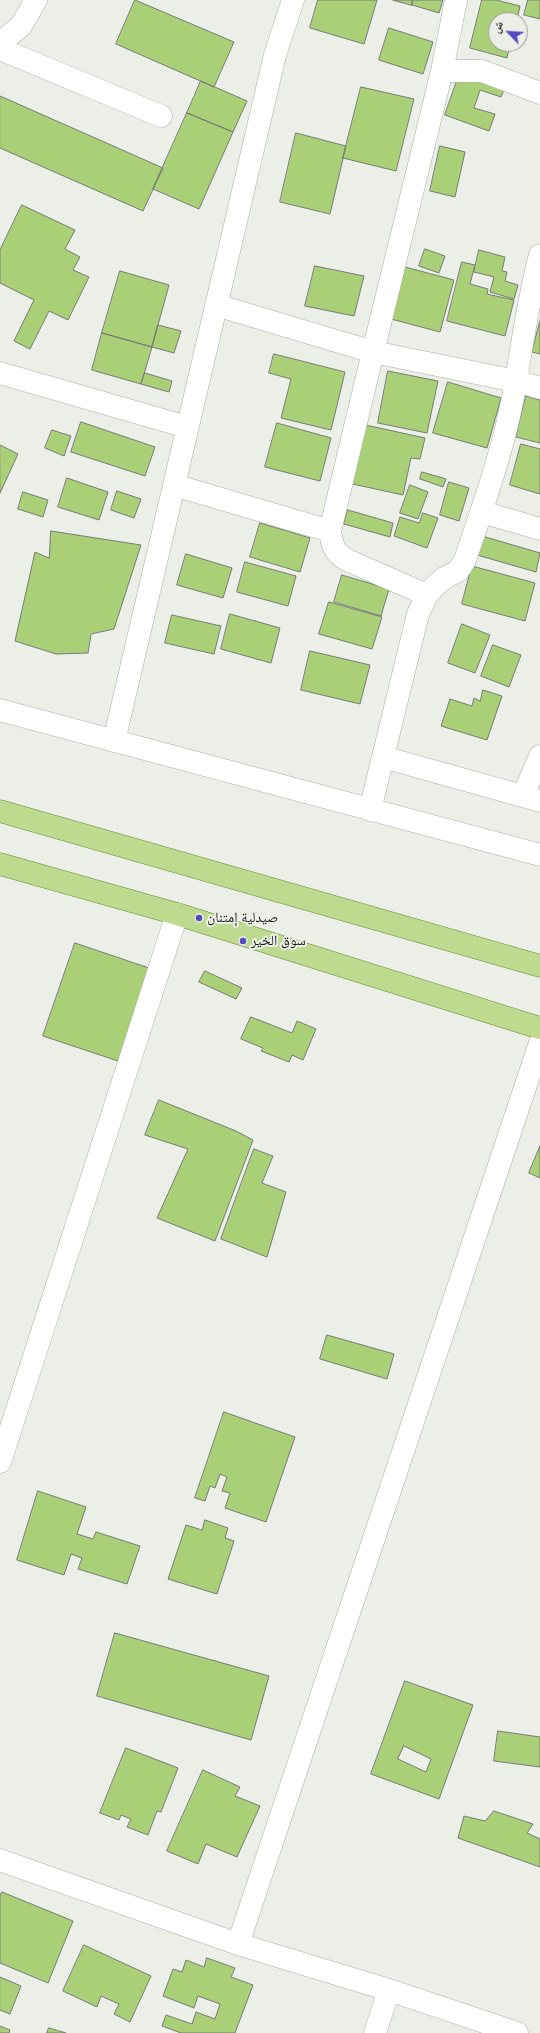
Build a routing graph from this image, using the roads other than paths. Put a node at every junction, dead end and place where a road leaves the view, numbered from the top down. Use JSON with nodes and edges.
{"nodes":[{"id":1,"x":36,"y":0,"type":"edge"},
{"id":2,"x":293,"y":0,"type":"edge"},
{"id":3,"x":456,"y":0,"type":"edge"},
{"id":4,"x":0,"y":43,"type":"edge"},
{"id":5,"x":0,"y":49,"type":"edge"},
{"id":6,"x":442,"y":71,"type":"junction"},
{"id":7,"x":540,"y":94,"type":"edge"},
{"id":8,"x":161,"y":116,"type":"dead end"},
{"id":9,"x":540,"y":255,"type":"edge"},
{"id":10,"x":216,"y":305,"type":"junction"},
{"id":11,"x":373,"y":352,"type":"junction"},
{"id":12,"x":0,"y":373,"type":"edge"},
{"id":13,"x":516,"y":381,"type":"junction"},
{"id":14,"x":540,"y":388,"type":"edge"},
{"id":15,"x":187,"y":427,"type":"junction"},
{"id":16,"x":174,"y":485,"type":"junction"},
{"id":17,"x":482,"y":512,"type":"junction"},
{"id":18,"x":540,"y":529,"type":"edge"},
{"id":19,"x":330,"y":531,"type":"junction"},
{"id":20,"x":427,"y":595,"type":"junction"},
{"id":21,"x":0,"y":710,"type":"edge"},
{"id":22,"x":114,"y":741,"type":"junction"},
{"id":23,"x":540,"y":756,"type":"edge"},
{"id":24,"x":383,"y":757,"type":"junction"},
{"id":25,"x":531,"y":798,"type":"edge"},
{"id":26,"x":370,"y":810,"type":"junction"},
{"id":27,"x":0,"y":812,"type":"edge"},
{"id":28,"x":540,"y":856,"type":"edge"},
{"id":29,"x":0,"y":864,"type":"edge"},
{"id":30,"x":177,"y":914,"type":"junction"},
{"id":31,"x":540,"y":966,"type":"edge"},
{"id":32,"x":540,"y":1028,"type":"edge"},
{"id":33,"x":540,"y":1044,"type":"edge"},
{"id":34,"x":0,"y":1462,"type":"edge"},
{"id":35,"x":0,"y":1860,"type":"edge"},
{"id":36,"x":238,"y":1944,"type":"junction"},
{"id":37,"x":389,"y":1990,"type":"junction"},
{"id":38,"x":375,"y":2033,"type":"edge"},
{"id":39,"x":517,"y":2033,"type":"edge"}],
"edges":[{"from":1,"to":4,"type":"street"},
{"from":2,"to":10,"type":"street"},
{"from":3,"to":6,"type":"street"},
{"from":5,"to":8,"type":"street"},
{"from":6,"to":7,"type":"street"},
{"from":6,"to":11,"type":"street"},
{"from":9,"to":13,"type":"street"},
{"from":10,"to":11,"type":"street"},
{"from":10,"to":15,"type":"street"},
{"from":11,"to":13,"type":"street"},
{"from":11,"to":19,"type":"street"},
{"from":12,"to":15,"type":"street"},
{"from":13,"to":14,"type":"street"},
{"from":13,"to":17,"type":"street"},
{"from":15,"to":16,"type":"street"},
{"from":16,"to":19,"type":"street"},
{"from":16,"to":22,"type":"street"},
{"from":17,"to":18,"type":"street"},
{"from":17,"to":20,"type":"street"},
{"from":19,"to":20,"type":"street"},
{"from":20,"to":24,"type":"street"},
{"from":21,"to":22,"type":"street"},
{"from":22,"to":26,"type":"street"},
{"from":23,"to":25,"type":"street"},
{"from":24,"to":25,"type":"street"},
{"from":24,"to":26,"type":"street"},
{"from":26,"to":28,"type":"street"},
{"from":27,"to":31,"type":"main road"},
{"from":29,"to":30,"type":"main road"},
{"from":30,"to":32,"type":"main road"},
{"from":30,"to":34,"type":"street"},
{"from":33,"to":36,"type":"street"},
{"from":35,"to":36,"type":"street"},
{"from":36,"to":37,"type":"street"},
{"from":37,"to":38,"type":"street"},
{"from":37,"to":39,"type":"street"}]}
